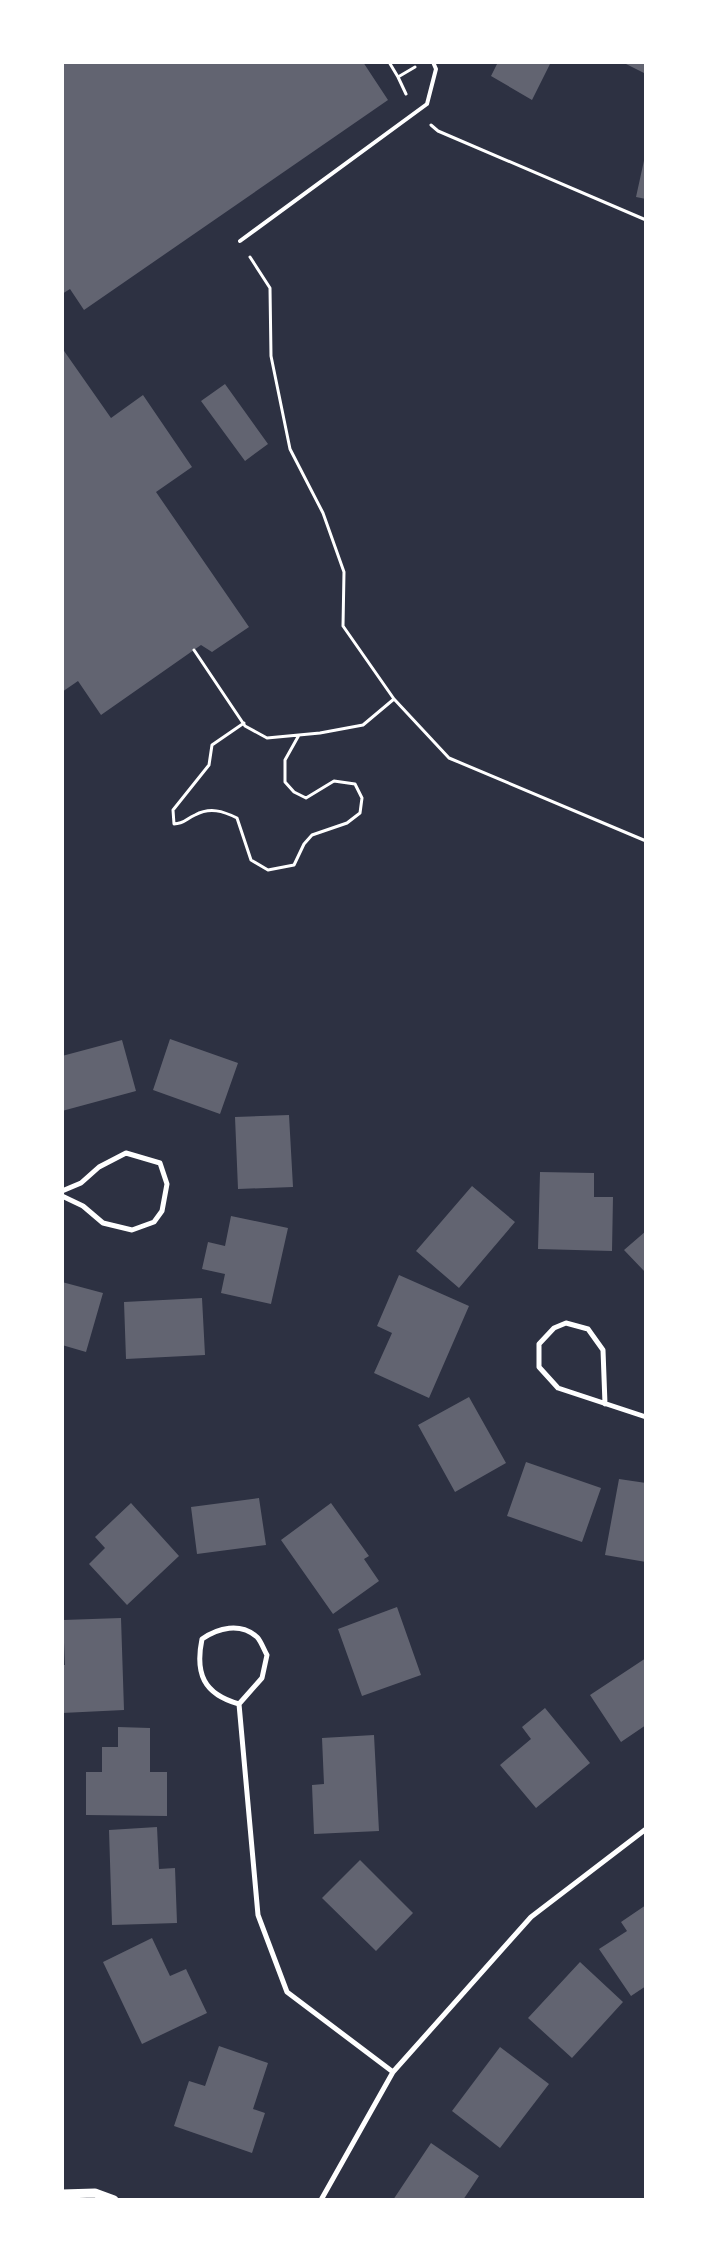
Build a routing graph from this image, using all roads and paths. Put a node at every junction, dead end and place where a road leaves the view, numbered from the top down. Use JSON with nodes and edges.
{"nodes":[{"id":1,"x":389,"y":62,"type":"edge"},
{"id":2,"x":422,"y":62,"type":"edge"},
{"id":3,"x":433,"y":62,"type":"edge"},
{"id":4,"x":398,"y":77,"type":"junction"},
{"id":5,"x":415,"y":113,"type":"junction"},
{"id":6,"x":646,"y":220,"type":"edge"},
{"id":7,"x":240,"y":242,"type":"joint"},
{"id":8,"x":194,"y":650,"type":"dead end"},
{"id":9,"x":394,"y":699,"type":"junction"},
{"id":10,"x":244,"y":723,"type":"junction"},
{"id":11,"x":298,"y":735,"type":"junction"},
{"id":12,"x":646,"y":841,"type":"edge"},
{"id":13,"x":62,"y":1191,"type":"edge"},
{"id":14,"x":62,"y":1196,"type":"edge"},
{"id":15,"x":605,"y":1404,"type":"junction"},
{"id":16,"x":646,"y":1417,"type":"edge"},
{"id":17,"x":239,"y":1704,"type":"junction"},
{"id":18,"x":646,"y":1829,"type":"edge"},
{"id":19,"x":393,"y":2072,"type":"junction"},
{"id":20,"x":62,"y":2194,"type":"edge"},
{"id":21,"x":114,"y":2200,"type":"edge"},
{"id":22,"x":321,"y":2200,"type":"edge"}],
"edges":[{"from":1,"to":4,"type":"path"},
{"from":2,"to":4,"type":"path"},
{"from":3,"to":5,"type":"lane"},
{"from":4,"to":5,"type":"path"},
{"from":5,"to":6,"type":"path"},
{"from":5,"to":7,"type":"lane"},
{"from":7,"to":9,"type":"path"},
{"from":8,"to":10,"type":"path"},
{"from":9,"to":11,"type":"path"},
{"from":9,"to":12,"type":"path"},
{"from":10,"to":11,"type":"path"},
{"from":10,"to":11,"type":"path"},
{"from":13,"to":14,"type":"street"},
{"from":15,"to":15,"type":"street"},
{"from":15,"to":16,"type":"street"},
{"from":17,"to":17,"type":"street"},
{"from":17,"to":19,"type":"street"},
{"from":18,"to":19,"type":"street"},
{"from":19,"to":22,"type":"street"},
{"from":20,"to":21,"type":"street"}]}
